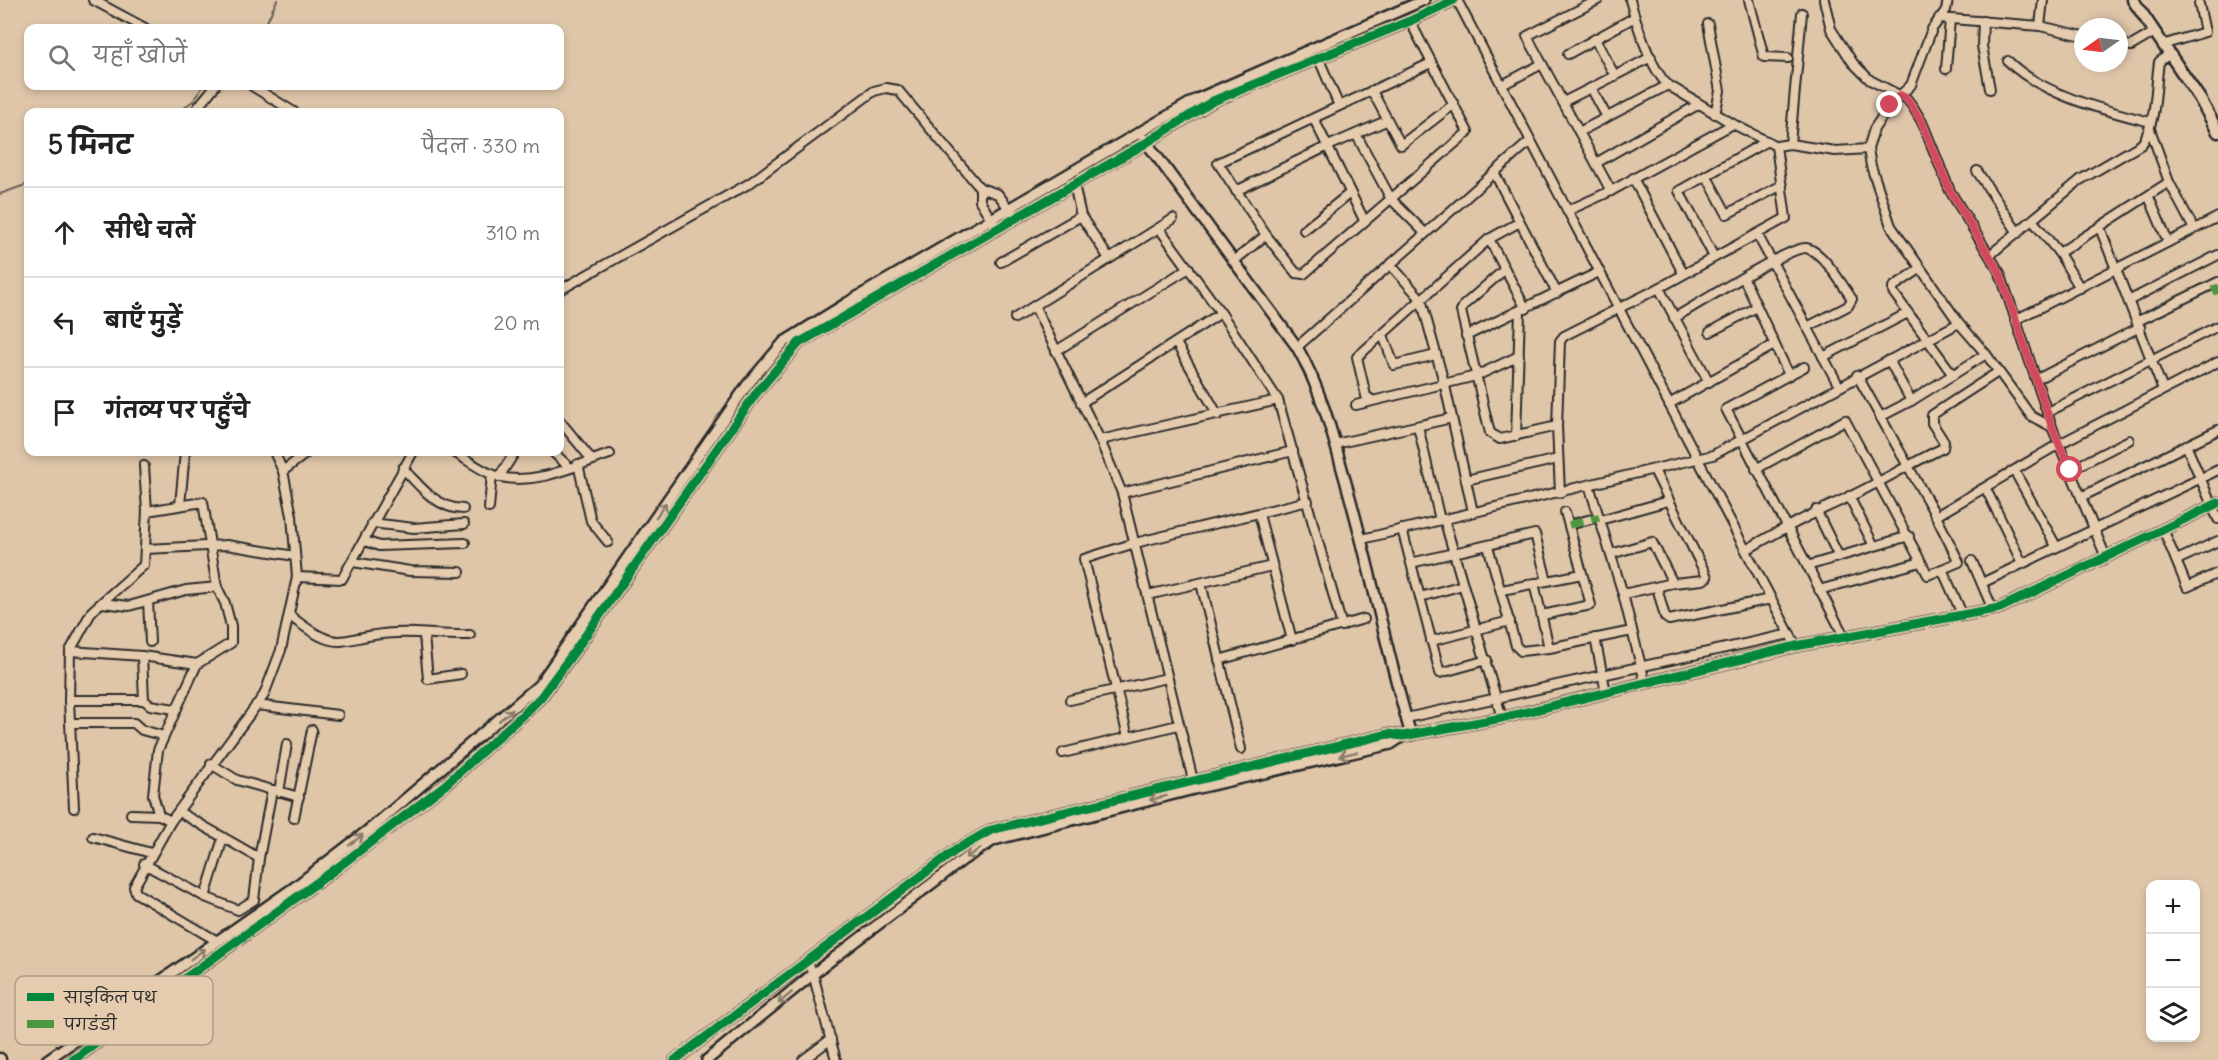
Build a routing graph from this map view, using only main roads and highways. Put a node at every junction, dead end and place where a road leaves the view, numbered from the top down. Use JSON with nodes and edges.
{"nodes":[{"id":1,"x":2133,"y":0,"type":"edge"},
{"id":2,"x":2218,"y":132,"type":"edge"}],
"edges":[{"from":1,"to":2,"type":"main road"}]}
